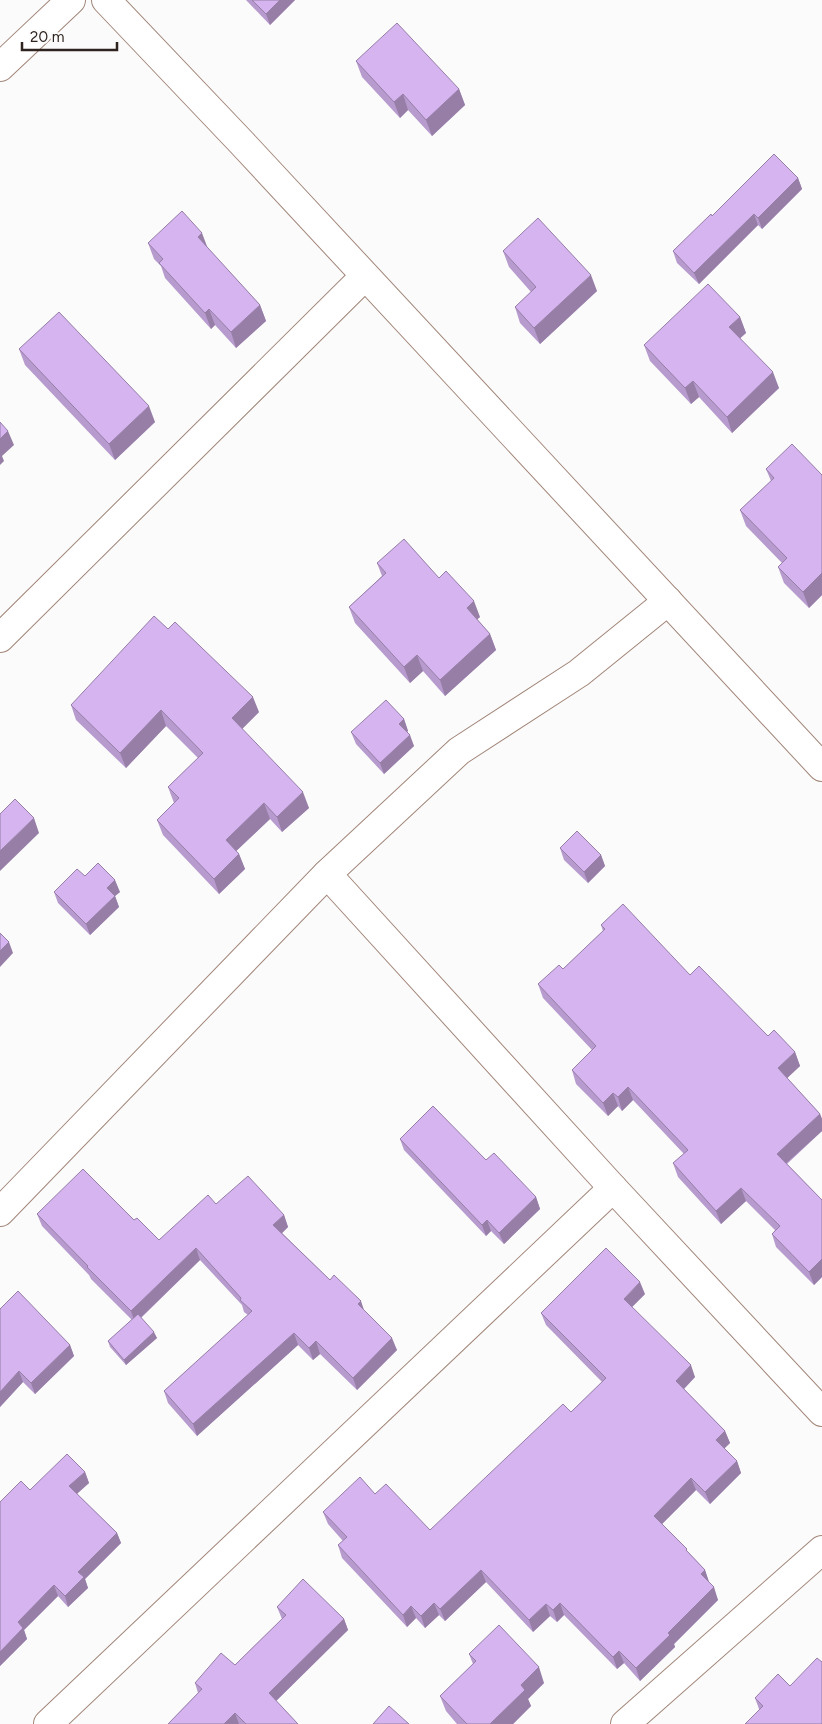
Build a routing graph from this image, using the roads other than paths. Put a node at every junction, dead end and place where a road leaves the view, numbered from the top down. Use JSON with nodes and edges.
{"nodes":[{"id":1,"x":71,"y":0,"type":"edge"},
{"id":2,"x":106,"y":0,"type":"edge"},
{"id":3,"x":0,"y":67,"type":"edge"},
{"id":4,"x":365,"y":276,"type":"junction"},
{"id":5,"x":668,"y":601,"type":"junction"},
{"id":6,"x":0,"y":638,"type":"edge"},
{"id":7,"x":822,"y":767,"type":"edge"},
{"id":8,"x":327,"y":874,"type":"junction"},
{"id":9,"x":614,"y":1188,"type":"junction"},
{"id":10,"x":0,"y":1212,"type":"edge"},
{"id":11,"x":822,"y":1412,"type":"edge"},
{"id":12,"x":822,"y":1550,"type":"edge"},
{"id":13,"x":48,"y":1724,"type":"edge"},
{"id":14,"x":625,"y":1724,"type":"edge"}],
"edges":[{"from":1,"to":3,"type":"street"},
{"from":2,"to":4,"type":"street"},
{"from":4,"to":5,"type":"street"},
{"from":4,"to":6,"type":"street"},
{"from":5,"to":7,"type":"street"},
{"from":5,"to":8,"type":"street"},
{"from":8,"to":9,"type":"street"},
{"from":8,"to":10,"type":"street"},
{"from":9,"to":11,"type":"street"},
{"from":9,"to":13,"type":"street"},
{"from":12,"to":14,"type":"street"}]}
